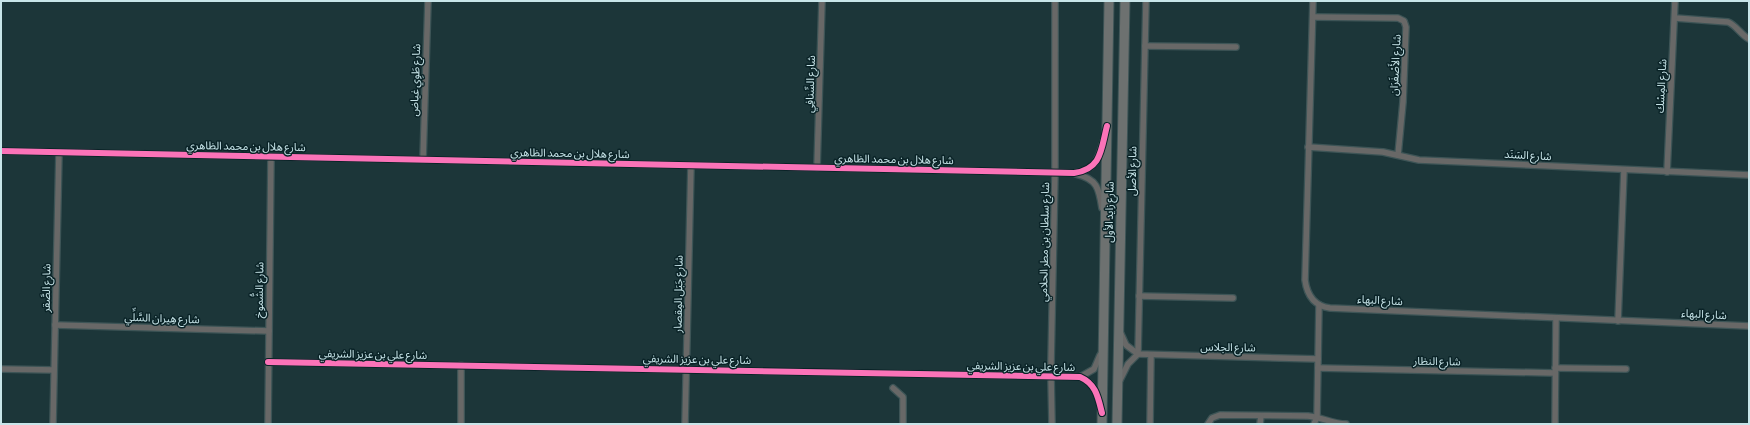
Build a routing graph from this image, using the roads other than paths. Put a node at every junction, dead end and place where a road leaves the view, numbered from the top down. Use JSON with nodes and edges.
{"nodes":[{"id":1,"x":428,"y":1,"type":"edge"},
{"id":2,"x":822,"y":1,"type":"edge"},
{"id":3,"x":1055,"y":1,"type":"edge"},
{"id":4,"x":1109,"y":1,"type":"edge"},
{"id":5,"x":1125,"y":1,"type":"edge"},
{"id":6,"x":1146,"y":1,"type":"edge"},
{"id":7,"x":1313,"y":1,"type":"edge"},
{"id":8,"x":1675,"y":1,"type":"edge"},
{"id":9,"x":1313,"y":18,"type":"junction"},
{"id":10,"x":1674,"y":18,"type":"junction"},
{"id":11,"x":1749,"y":39,"type":"edge"},
{"id":12,"x":1145,"y":46,"type":"junction"},
{"id":13,"x":1236,"y":47,"type":"dead end"},
{"id":14,"x":1107,"y":126,"type":"junction"},
{"id":15,"x":1308,"y":147,"type":"junction"},
{"id":16,"x":1,"y":151,"type":"edge"},
{"id":17,"x":59,"y":152,"type":"junction"},
{"id":18,"x":1398,"y":155,"type":"junction"},
{"id":19,"x":271,"y":156,"type":"junction"},
{"id":20,"x":423,"y":160,"type":"junction"},
{"id":21,"x":691,"y":165,"type":"junction"},
{"id":22,"x":818,"y":168,"type":"junction"},
{"id":23,"x":1624,"y":170,"type":"junction"},
{"id":24,"x":1055,"y":172,"type":"junction"},
{"id":25,"x":1667,"y":172,"type":"junction"},
{"id":26,"x":1074,"y":173,"type":"junction"},
{"id":27,"x":1749,"y":175,"type":"edge"},
{"id":28,"x":1105,"y":224,"type":"junction"},
{"id":29,"x":1139,"y":296,"type":"junction"},
{"id":30,"x":1233,"y":298,"type":"dead end"},
{"id":31,"x":1319,"y":306,"type":"junction"},
{"id":32,"x":1556,"y":318,"type":"junction"},
{"id":33,"x":1618,"y":321,"type":"junction"},
{"id":34,"x":55,"y":325,"type":"junction"},
{"id":35,"x":1749,"y":326,"type":"edge"},
{"id":36,"x":1119,"y":330,"type":"junction"},
{"id":37,"x":269,"y":331,"type":"junction"},
{"id":38,"x":1104,"y":340,"type":"junction"},
{"id":39,"x":1138,"y":354,"type":"junction"},
{"id":40,"x":1152,"y":355,"type":"junction"},
{"id":41,"x":1318,"y":359,"type":"junction"},
{"id":42,"x":268,"y":362,"type":"junction"},
{"id":43,"x":1051,"y":364,"type":"dead end"},
{"id":44,"x":461,"y":365,"type":"junction"},
{"id":45,"x":1318,"y":368,"type":"junction"},
{"id":46,"x":1,"y":369,"type":"edge"},
{"id":47,"x":686,"y":369,"type":"junction"},
{"id":48,"x":1626,"y":369,"type":"dead end"},
{"id":49,"x":54,"y":370,"type":"junction"},
{"id":50,"x":1555,"y":371,"type":"junction"},
{"id":51,"x":1052,"y":376,"type":"junction"},
{"id":52,"x":1080,"y":377,"type":"junction"},
{"id":53,"x":1118,"y":386,"type":"junction"},
{"id":54,"x":893,"y":388,"type":"dead end"},
{"id":55,"x":1102,"y":413,"type":"junction"},
{"id":56,"x":1261,"y":416,"type":"junction"},
{"id":57,"x":1316,"y":417,"type":"junction"},
{"id":58,"x":53,"y":424,"type":"edge"},
{"id":59,"x":268,"y":424,"type":"edge"},
{"id":60,"x":461,"y":424,"type":"edge"},
{"id":61,"x":685,"y":424,"type":"edge"},
{"id":62,"x":902,"y":424,"type":"edge"},
{"id":63,"x":1052,"y":424,"type":"edge"},
{"id":64,"x":1102,"y":424,"type":"edge"},
{"id":65,"x":1117,"y":424,"type":"edge"},
{"id":66,"x":1150,"y":424,"type":"edge"},
{"id":67,"x":1208,"y":424,"type":"edge"},
{"id":68,"x":1260,"y":424,"type":"edge"},
{"id":69,"x":1314,"y":424,"type":"edge"},
{"id":70,"x":1346,"y":424,"type":"edge"},
{"id":71,"x":1555,"y":424,"type":"edge"}],
"edges":[{"from":1,"to":20,"type":"street","name":"شارع طَوِي غياض"},
{"from":2,"to":22,"type":"street","name":"شارع السِّنافِي"},
{"from":3,"to":24,"type":"street","name":"شارع سلطان بن مطر الحلامي"},
{"from":4,"to":14,"type":"main road","name":"شارع زايد الأول"},
{"from":5,"to":36,"type":"main road","name":"شارع زايد الأول"},
{"from":6,"to":12,"type":"street","name":"شارع الأصل"},
{"from":7,"to":9,"type":"street"},
{"from":8,"to":10,"type":"street","name":"شارع المِسْك"},
{"from":9,"to":15,"type":"street"},
{"from":9,"to":18,"type":"street","name":"شارع الأَصْفَرَان"},
{"from":10,"to":11,"type":"street"},
{"from":10,"to":25,"type":"street","name":"شارع المِسْك"},
{"from":12,"to":13,"type":"street"},
{"from":12,"to":29,"type":"street","name":"شارع الأصل"},
{"from":14,"to":26,"type":"street","name":"شارع هلال بن محمد الظاهري"},
{"from":14,"to":28,"type":"main road","name":"شارع زايد الأول"},
{"from":15,"to":18,"type":"street","name":"شارع السَنَد"},
{"from":15,"to":31,"type":"street"},
{"from":16,"to":17,"type":"street","name":"شارع هلال بن محمد الظاهري"},
{"from":17,"to":19,"type":"street","name":"شارع هلال بن محمد الظاهري"},
{"from":17,"to":34,"type":"street","name":"شارع الصَّقر"},
{"from":18,"to":23,"type":"street","name":"شارع السَنَد"},
{"from":19,"to":20,"type":"street","name":"شارع هلال بن محمد الظاهري"},
{"from":19,"to":37,"type":"street","name":"شارع الشُّموخ"},
{"from":20,"to":21,"type":"street","name":"شارع هلال بن محمد الظاهري"},
{"from":21,"to":22,"type":"street","name":"شارع هلال بن محمد الظاهري"},
{"from":21,"to":47,"type":"street","name":"شارع جَبَل المِقصار"},
{"from":22,"to":24,"type":"street","name":"شارع هلال بن محمد الظاهري"},
{"from":23,"to":25,"type":"street","name":"شارع السَنَد"},
{"from":23,"to":33,"type":"street"},
{"from":24,"to":26,"type":"street","name":"شارع هلال بن محمد الظاهري"},
{"from":24,"to":43,"type":"street","name":"شارع سلطان بن مطر الحلامي"},
{"from":25,"to":27,"type":"street","name":"شارع السَنَد"},
{"from":26,"to":28,"type":"street","name":"شارع هلال بن محمد الظاهري"},
{"from":28,"to":38,"type":"main road","name":"شارع زايد الأول"},
{"from":29,"to":30,"type":"street"},
{"from":29,"to":39,"type":"street","name":"شارع الأصل"},
{"from":31,"to":32,"type":"street","name":"شارع البهاء"},
{"from":31,"to":41,"type":"street"},
{"from":32,"to":33,"type":"street","name":"شارع البهاء"},
{"from":32,"to":50,"type":"street"},
{"from":33,"to":35,"type":"street","name":"شارع البهاء"},
{"from":34,"to":37,"type":"street","name":"شارع هِيران السَّلِّي"},
{"from":34,"to":49,"type":"street","name":"شارع الصَّقر"},
{"from":36,"to":39,"type":"street"},
{"from":36,"to":53,"type":"main road","name":"شارع زايد الأول"},
{"from":37,"to":42,"type":"street","name":"شارع الشُّموخ"},
{"from":38,"to":52,"type":"street","name":"شارع علي بن عزيز الشريفي"},
{"from":38,"to":55,"type":"main road","name":"شارع زايد الأول"},
{"from":39,"to":40,"type":"street","name":"شارع الجلاس"},
{"from":39,"to":53,"type":"street"},
{"from":40,"to":41,"type":"street","name":"شارع الجلاس"},
{"from":40,"to":66,"type":"street"},
{"from":41,"to":45,"type":"street"},
{"from":42,"to":44,"type":"street","name":"شارع علي بن عزيز الشريفي"},
{"from":42,"to":59,"type":"street","name":"شارع الشُّموخ"},
{"from":44,"to":47,"type":"street","name":"شارع علي بن عزيز الشريفي"},
{"from":44,"to":60,"type":"street"},
{"from":45,"to":50,"type":"street","name":"شارع النظار"},
{"from":45,"to":57,"type":"street"},
{"from":46,"to":49,"type":"street"},
{"from":47,"to":51,"type":"street","name":"شارع علي بن عزيز الشريفي"},
{"from":47,"to":61,"type":"street","name":"شارع جَبَل المِقصار"},
{"from":48,"to":50,"type":"street","name":"شارع النظار"},
{"from":49,"to":58,"type":"street","name":"شارع الصَّقر"},
{"from":50,"to":71,"type":"street"},
{"from":51,"to":52,"type":"street","name":"شارع علي بن عزيز الشريفي"},
{"from":51,"to":63,"type":"street"},
{"from":52,"to":55,"type":"street","name":"شارع علي بن عزيز الشريفي"},
{"from":53,"to":65,"type":"main road","name":"شارع زايد الأول"},
{"from":54,"to":62,"type":"street"},
{"from":55,"to":64,"type":"main road","name":"شارع زايد الأول"},
{"from":56,"to":57,"type":"street"},
{"from":56,"to":67,"type":"street"},
{"from":56,"to":68,"type":"street"},
{"from":57,"to":69,"type":"street"},
{"from":57,"to":70,"type":"street"}]}
